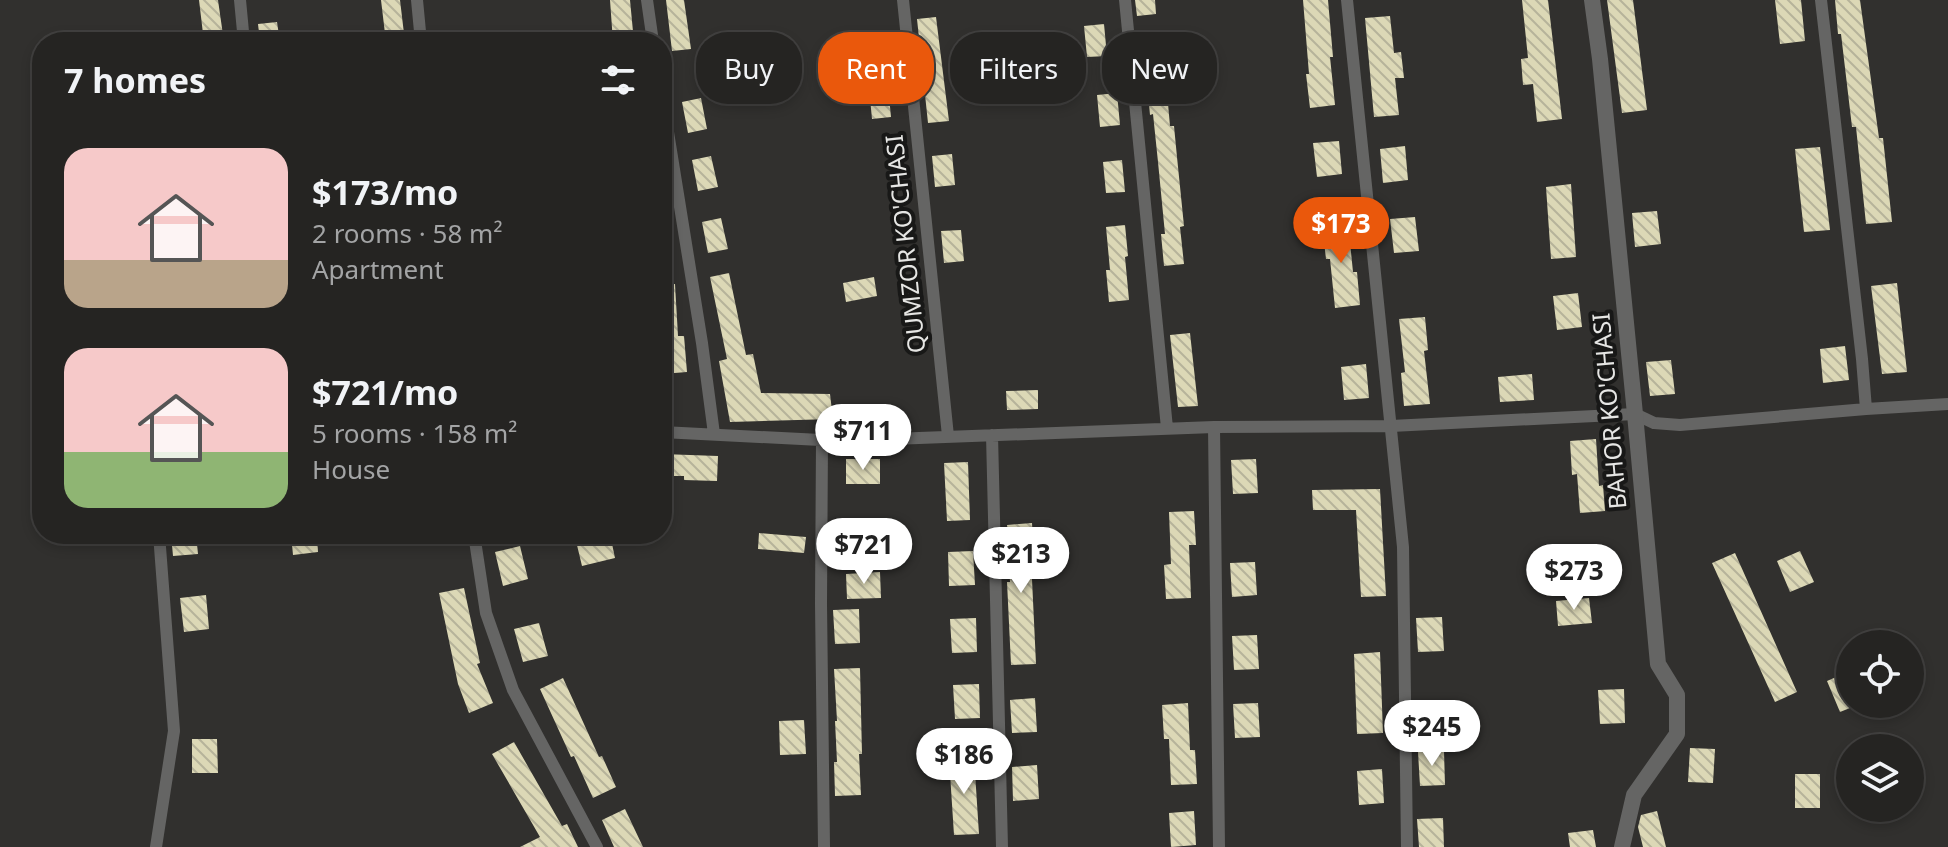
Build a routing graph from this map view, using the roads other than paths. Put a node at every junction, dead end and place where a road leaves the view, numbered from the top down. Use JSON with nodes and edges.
{"nodes":[{"id":1,"x":240,"y":0,"type":"edge"},
{"id":2,"x":417,"y":0,"type":"edge"},
{"id":3,"x":647,"y":0,"type":"edge"},
{"id":4,"x":903,"y":0,"type":"edge"},
{"id":5,"x":1125,"y":0,"type":"edge"},
{"id":6,"x":1347,"y":0,"type":"edge"},
{"id":7,"x":1592,"y":0,"type":"edge"},
{"id":8,"x":1821,"y":0,"type":"edge"},
{"id":9,"x":243,"y":32,"type":"edge"},
{"id":10,"x":420,"y":32,"type":"edge"},
{"id":11,"x":652,"y":32,"type":"edge"},
{"id":12,"x":672,"y":157,"type":"edge"},
{"id":13,"x":1948,"y":404,"type":"edge"},
{"id":14,"x":1866,"y":409,"type":"junction"},
{"id":15,"x":1635,"y":414,"type":"junction"},
{"id":16,"x":1391,"y":426,"type":"junction"},
{"id":17,"x":1214,"y":427,"type":"junction"},
{"id":18,"x":1167,"y":428,"type":"junction"},
{"id":19,"x":672,"y":432,"type":"edge"},
{"id":20,"x":714,"y":434,"type":"junction"},
{"id":21,"x":992,"y":435,"type":"junction"},
{"id":22,"x":948,"y":436,"type":"junction"},
{"id":23,"x":822,"y":440,"type":"junction"},
{"id":24,"x":160,"y":544,"type":"edge"},
{"id":25,"x":476,"y":544,"type":"edge"},
{"id":26,"x":156,"y":847,"type":"edge"},
{"id":27,"x":597,"y":847,"type":"edge"},
{"id":28,"x":824,"y":847,"type":"edge"},
{"id":29,"x":1002,"y":847,"type":"edge"},
{"id":30,"x":1219,"y":847,"type":"edge"},
{"id":31,"x":1407,"y":847,"type":"edge"},
{"id":32,"x":1622,"y":847,"type":"edge"}],
"edges":[{"from":1,"to":9,"type":"street"},
{"from":2,"to":10,"type":"street"},
{"from":3,"to":11,"type":"street"},
{"from":4,"to":22,"type":"street","name":"QUMZOR KO'CHASI"},
{"from":5,"to":18,"type":"street"},
{"from":6,"to":16,"type":"street"},
{"from":7,"to":15,"type":"street","name":"BAHOR KO'CHASI"},
{"from":8,"to":14,"type":"street"},
{"from":12,"to":20,"type":"street"},
{"from":13,"to":14,"type":"street"},
{"from":14,"to":15,"type":"street"},
{"from":15,"to":16,"type":"street"},
{"from":15,"to":32,"type":"street","name":"BAHOR KO'CHASI"},
{"from":16,"to":17,"type":"street"},
{"from":16,"to":31,"type":"street"},
{"from":17,"to":18,"type":"street"},
{"from":17,"to":30,"type":"street"},
{"from":18,"to":21,"type":"street"},
{"from":19,"to":20,"type":"street"},
{"from":20,"to":23,"type":"street"},
{"from":21,"to":22,"type":"street"},
{"from":21,"to":29,"type":"street"},
{"from":22,"to":23,"type":"street"},
{"from":23,"to":28,"type":"street"},
{"from":24,"to":26,"type":"street"},
{"from":25,"to":27,"type":"street"}]}
